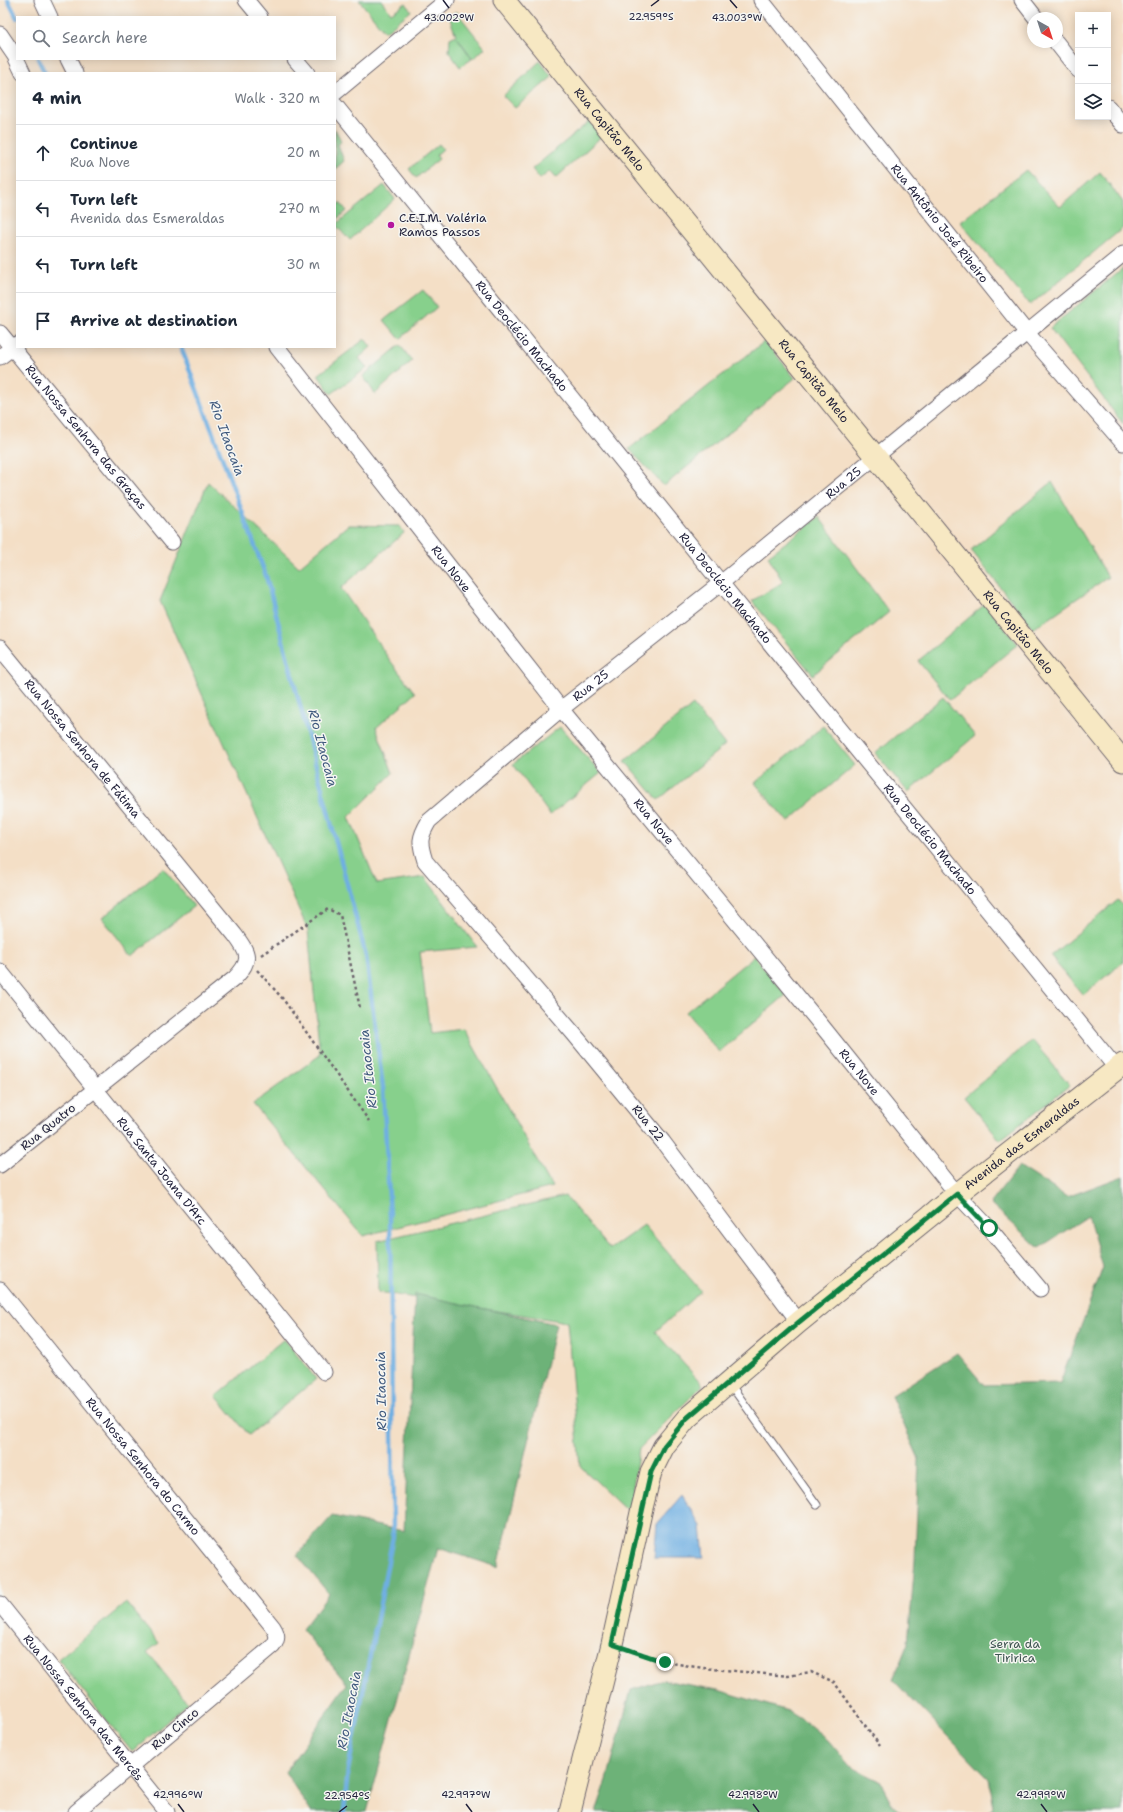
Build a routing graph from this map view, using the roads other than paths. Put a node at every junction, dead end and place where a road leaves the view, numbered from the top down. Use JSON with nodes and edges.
{"nodes":[{"id":1,"x":42,"y":0,"type":"edge"},
{"id":2,"x":246,"y":0,"type":"edge"},
{"id":3,"x":447,"y":0,"type":"edge"},
{"id":4,"x":504,"y":0,"type":"edge"},
{"id":5,"x":761,"y":0,"type":"edge"},
{"id":6,"x":1022,"y":0,"type":"edge"},
{"id":7,"x":1031,"y":12,"type":"edge"},
{"id":8,"x":50,"y":16,"type":"edge"},
{"id":9,"x":259,"y":16,"type":"edge"},
{"id":10,"x":0,"y":34,"type":"edge"},
{"id":11,"x":1061,"y":48,"type":"edge"},
{"id":12,"x":16,"y":58,"type":"edge"},
{"id":13,"x":17,"y":60,"type":"edge"},
{"id":14,"x":68,"y":60,"type":"edge"},
{"id":15,"x":296,"y":60,"type":"edge"},
{"id":16,"x":1075,"y":66,"type":"edge"},
{"id":17,"x":23,"y":72,"type":"edge"},
{"id":18,"x":74,"y":72,"type":"edge"},
{"id":19,"x":306,"y":72,"type":"edge"},
{"id":20,"x":336,"y":92,"type":"edge"},
{"id":21,"x":336,"y":106,"type":"edge"},
{"id":22,"x":1111,"y":111,"type":"edge"},
{"id":23,"x":1123,"y":126,"type":"edge"},
{"id":24,"x":1123,"y":254,"type":"edge"},
{"id":25,"x":0,"y":333,"type":"edge"},
{"id":26,"x":1027,"y":333,"type":"junction"},
{"id":27,"x":15,"y":346,"type":"edge"},
{"id":28,"x":17,"y":348,"type":"edge"},
{"id":29,"x":278,"y":348,"type":"edge"},
{"id":30,"x":0,"y":357,"type":"edge"},
{"id":31,"x":1123,"y":443,"type":"edge"},
{"id":32,"x":876,"y":456,"type":"junction"},
{"id":33,"x":172,"y":542,"type":"dead end"},
{"id":34,"x":721,"y":583,"type":"junction"},
{"id":35,"x":0,"y":648,"type":"edge"},
{"id":36,"x":561,"y":709,"type":"junction"},
{"id":37,"x":1123,"y":761,"type":"edge"},
{"id":38,"x":486,"y":933,"type":"joint"},
{"id":39,"x":249,"y":960,"type":"joint"},
{"id":40,"x":0,"y":971,"type":"edge"},
{"id":41,"x":1120,"y":1066,"type":"edge"},
{"id":42,"x":96,"y":1089,"type":"junction"},
{"id":43,"x":0,"y":1165,"type":"edge"},
{"id":44,"x":957,"y":1194,"type":"junction"},
{"id":45,"x":1040,"y":1288,"type":"dead end"},
{"id":46,"x":0,"y":1290,"type":"edge"},
{"id":47,"x":799,"y":1322,"type":"junction"},
{"id":48,"x":324,"y":1372,"type":"dead end"},
{"id":49,"x":729,"y":1382,"type":"junction"},
{"id":50,"x":817,"y":1504,"type":"dead end"},
{"id":51,"x":0,"y":1604,"type":"edge"},
{"id":52,"x":273,"y":1646,"type":"joint"},
{"id":53,"x":130,"y":1767,"type":"junction"},
{"id":54,"x":76,"y":1812,"type":"edge"},
{"id":55,"x":167,"y":1812,"type":"edge"},
{"id":56,"x":570,"y":1812,"type":"edge"}],
"edges":[{"from":1,"to":8,"type":"street"},
{"from":2,"to":9,"type":"street"},
{"from":3,"to":20,"type":"street"},
{"from":4,"to":32,"type":"main road","name":"Rua Capitão Melo"},
{"from":5,"to":26,"type":"street","name":"Rua Antônio José Ribeiro"},
{"from":6,"to":7,"type":"street"},
{"from":10,"to":12,"type":"street"},
{"from":11,"to":16,"type":"street"},
{"from":13,"to":17,"type":"street"},
{"from":14,"to":18,"type":"street"},
{"from":15,"to":19,"type":"street"},
{"from":21,"to":34,"type":"street","name":"Rua Deoclécio Machado"},
{"from":22,"to":23,"type":"street"},
{"from":24,"to":26,"type":"street","name":"Rua 25"},
{"from":25,"to":27,"type":"street","name":"Rua Nossa Senhora das Graças"},
{"from":26,"to":31,"type":"street","name":"Rua Antônio José Ribeiro"},
{"from":26,"to":32,"type":"street","name":"Rua 25"},
{"from":27,"to":30,"type":"street"},
{"from":28,"to":33,"type":"street","name":"Rua Nossa Senhora das Graças"},
{"from":29,"to":36,"type":"street","name":"Rua Nove"},
{"from":32,"to":34,"type":"street","name":"Rua 25"},
{"from":32,"to":37,"type":"main road","name":"Rua Capitão Melo"},
{"from":34,"to":36,"type":"street","name":"Rua 25"},
{"from":34,"to":41,"type":"street","name":"Rua Deoclécio Machado"},
{"from":35,"to":39,"type":"street","name":"Rua Nossa Senhora de Fátima"},
{"from":36,"to":38,"type":"street","name":"Rua 25"},
{"from":36,"to":44,"type":"street","name":"Rua Nove"},
{"from":38,"to":47,"type":"street","name":"Rua 22"},
{"from":39,"to":42,"type":"street","name":"Rua Quatro"},
{"from":40,"to":42,"type":"street","name":"Rua Santa Joana D'Arc"},
{"from":41,"to":44,"type":"main road","name":"Avenida das Esmeraldas"},
{"from":42,"to":43,"type":"street","name":"Rua Quatro"},
{"from":42,"to":48,"type":"street","name":"Rua Santa Joana D'Arc"},
{"from":44,"to":45,"type":"street","name":"Rua Nove"},
{"from":44,"to":47,"type":"main road","name":"Avenida das Esmeraldas"},
{"from":46,"to":52,"type":"street","name":"Rua Nossa Senhora do Carmo"},
{"from":47,"to":49,"type":"main road","name":"Avenida das Esmeraldas"},
{"from":49,"to":50,"type":"lane"},
{"from":49,"to":56,"type":"main road","name":"Avenida das Esmeraldas"},
{"from":51,"to":53,"type":"street","name":"Rua Nossa Senhora das Mercês"},
{"from":52,"to":53,"type":"street","name":"Rua Cinco"},
{"from":53,"to":54,"type":"street","name":"Rua Cinco"},
{"from":53,"to":55,"type":"street","name":"Rua Nossa Senhora das Mercês"}]}
